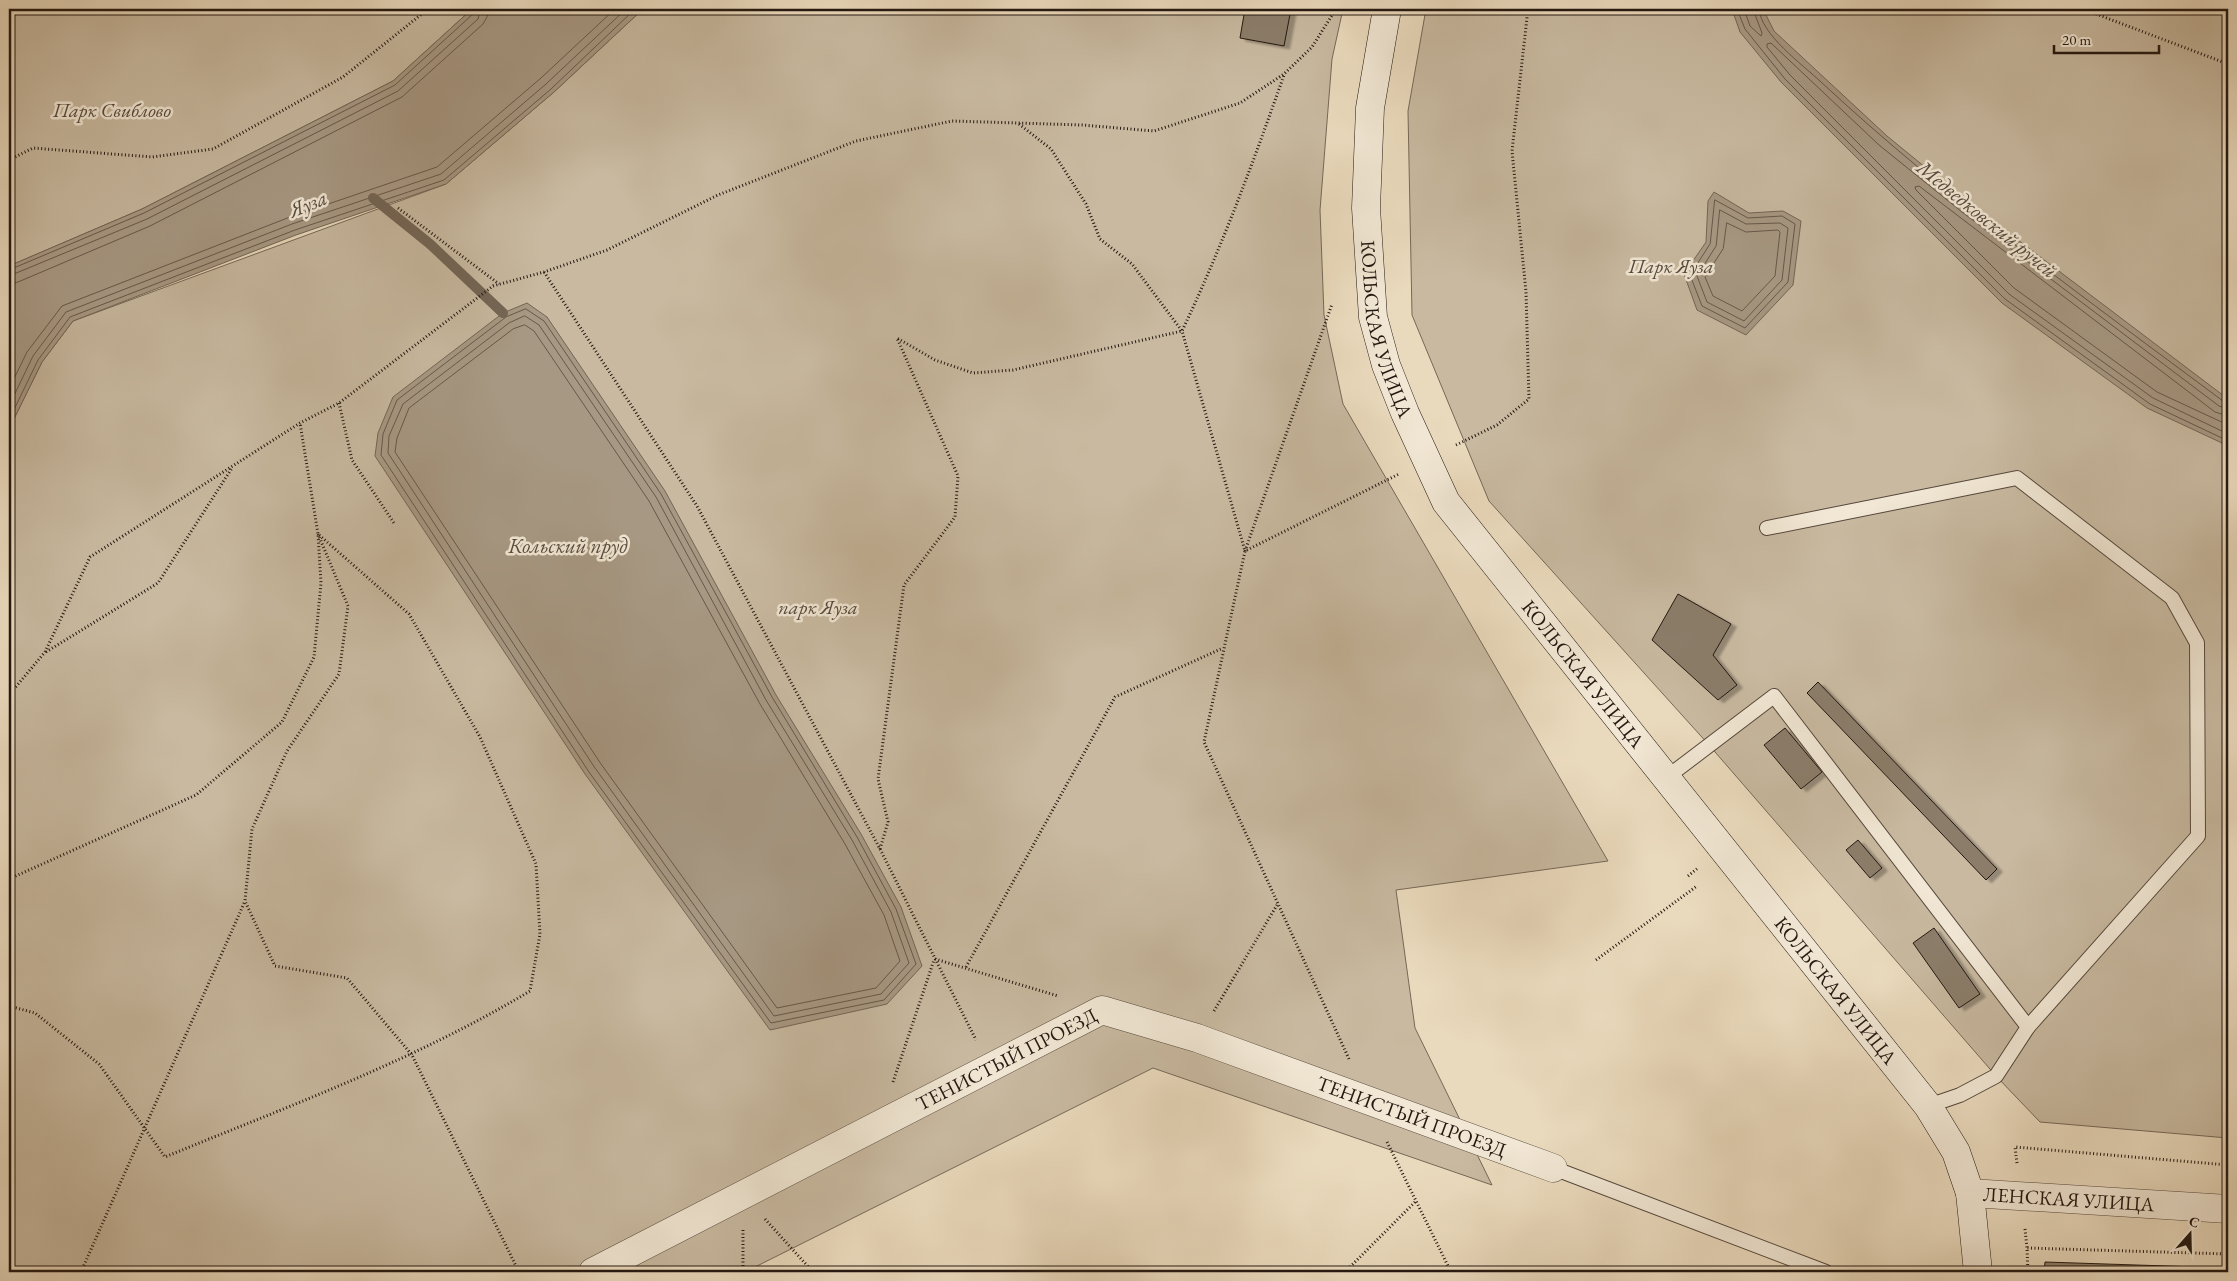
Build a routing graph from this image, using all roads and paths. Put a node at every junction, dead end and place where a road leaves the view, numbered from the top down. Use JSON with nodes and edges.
{"nodes":[{"id":1,"x":428,"y":9,"type":"edge"},
{"id":2,"x":1336,"y":9,"type":"edge"},
{"id":3,"x":1387,"y":9,"type":"edge"},
{"id":4,"x":1528,"y":9,"type":"edge"},
{"id":5,"x":2083,"y":9,"type":"edge"},
{"id":6,"x":2228,"y":64,"type":"edge"},
{"id":7,"x":1284,"y":74,"type":"junction"},
{"id":8,"x":1018,"y":123,"type":"junction"},
{"id":9,"x":9,"y":160,"type":"edge"},
{"id":10,"x":398,"y":208,"type":"dead end"},
{"id":11,"x":544,"y":272,"type":"junction"},
{"id":12,"x":500,"y":284,"type":"junction"},
{"id":13,"x":1332,"y":304,"type":"dead end"},
{"id":14,"x":1182,"y":331,"type":"junction"},
{"id":15,"x":339,"y":403,"type":"junction"},
{"id":16,"x":300,"y":423,"type":"junction"},
{"id":17,"x":1427,"y":460,"type":"junction"},
{"id":18,"x":234,"y":466,"type":"junction"},
{"id":19,"x":394,"y":523,"type":"dead end"},
{"id":20,"x":1767,"y":528,"type":"dead end"},
{"id":21,"x":318,"y":534,"type":"junction"},
{"id":22,"x":1245,"y":551,"type":"junction"},
{"id":23,"x":1224,"y":647,"type":"junction"},
{"id":24,"x":45,"y":652,"type":"junction"},
{"id":25,"x":9,"y":696,"type":"edge"},
{"id":26,"x":1666,"y":778,"type":"junction"},
{"id":27,"x":880,"y":849,"type":"junction"},
{"id":28,"x":9,"y":879,"type":"edge"},
{"id":29,"x":1697,"y":886,"type":"dead end"},
{"id":30,"x":245,"y":901,"type":"junction"},
{"id":31,"x":1278,"y":904,"type":"junction"},
{"id":32,"x":935,"y":959,"type":"junction"},
{"id":33,"x":1596,"y":960,"type":"dead end"},
{"id":34,"x":966,"y":967,"type":"junction"},
{"id":35,"x":9,"y":1006,"type":"edge"},
{"id":36,"x":1102,"y":1010,"type":"junction"},
{"id":37,"x":2028,"y":1027,"type":"junction"},
{"id":38,"x":1197,"y":1038,"type":"junction"},
{"id":39,"x":412,"y":1055,"type":"junction"},
{"id":40,"x":990,"y":1068,"type":"junction"},
{"id":41,"x":1367,"y":1101,"type":"junction"},
{"id":42,"x":1928,"y":1106,"type":"junction"},
{"id":43,"x":878,"y":1126,"type":"junction"},
{"id":44,"x":144,"y":1130,"type":"junction"},
{"id":45,"x":2016,"y":1147,"type":"dead end"},
{"id":46,"x":2228,"y":1165,"type":"edge"},
{"id":47,"x":1553,"y":1168,"type":"joint"},
{"id":48,"x":1970,"y":1193,"type":"junction"},
{"id":49,"x":743,"y":1196,"type":"junction"},
{"id":50,"x":1416,"y":1201,"type":"junction"},
{"id":51,"x":2228,"y":1209,"type":"edge"},
{"id":52,"x":2228,"y":1254,"type":"edge"},
{"id":53,"x":81,"y":1272,"type":"edge"},
{"id":54,"x":519,"y":1272,"type":"edge"},
{"id":55,"x":594,"y":1272,"type":"edge"},
{"id":56,"x":743,"y":1272,"type":"edge"},
{"id":57,"x":813,"y":1272,"type":"edge"},
{"id":58,"x":1345,"y":1272,"type":"edge"},
{"id":59,"x":1451,"y":1272,"type":"edge"},
{"id":60,"x":1826,"y":1272,"type":"edge"},
{"id":61,"x":1978,"y":1272,"type":"edge"},
{"id":62,"x":2028,"y":1272,"type":"edge"}],
"edges":[{"from":1,"to":9,"type":"path"},
{"from":2,"to":7,"type":"path"},
{"from":3,"to":17,"type":"main road","name":"КОЛЬСКАЯ УЛИЦА"},
{"from":4,"to":17,"type":"path"},
{"from":5,"to":6,"type":"path"},
{"from":7,"to":8,"type":"path"},
{"from":7,"to":14,"type":"path"},
{"from":8,"to":11,"type":"path"},
{"from":8,"to":14,"type":"path"},
{"from":10,"to":12,"type":"path"},
{"from":11,"to":12,"type":"path"},
{"from":11,"to":27,"type":"path"},
{"from":12,"to":15,"type":"path"},
{"from":13,"to":22,"type":"path"},
{"from":14,"to":22,"type":"path"},
{"from":14,"to":27,"type":"path"},
{"from":15,"to":16,"type":"path"},
{"from":15,"to":19,"type":"path"},
{"from":16,"to":18,"type":"path"},
{"from":16,"to":21,"type":"path"},
{"from":17,"to":22,"type":"path"},
{"from":17,"to":26,"type":"main road","name":"КОЛЬСКАЯ УЛИЦА"},
{"from":18,"to":24,"type":"path"},
{"from":18,"to":24,"type":"path"},
{"from":20,"to":37,"type":"lane"},
{"from":21,"to":28,"type":"path"},
{"from":21,"to":30,"type":"path"},
{"from":21,"to":39,"type":"path"},
{"from":22,"to":23,"type":"path"},
{"from":23,"to":31,"type":"path"},
{"from":23,"to":34,"type":"path"},
{"from":24,"to":25,"type":"path"},
{"from":26,"to":37,"type":"lane"},
{"from":26,"to":42,"type":"main road","name":"КОЛЬСКАЯ УЛИЦА"},
{"from":27,"to":32,"type":"path"},
{"from":29,"to":33,"type":"path"},
{"from":30,"to":39,"type":"path"},
{"from":30,"to":44,"type":"path"},
{"from":31,"to":38,"type":"path"},
{"from":31,"to":41,"type":"path"},
{"from":32,"to":34,"type":"path"},
{"from":32,"to":40,"type":"path"},
{"from":32,"to":43,"type":"path"},
{"from":34,"to":36,"type":"path"},
{"from":35,"to":44,"type":"path"},
{"from":36,"to":38,"type":"main road","name":"ТЕНИСТЫЙ ПРОЕЗД"},
{"from":36,"to":40,"type":"main road","name":"ТЕНИСТЫЙ ПРОЕЗД"},
{"from":37,"to":42,"type":"lane"},
{"from":38,"to":41,"type":"main road","name":"ТЕНИСТЫЙ ПРОЕЗД"},
{"from":39,"to":44,"type":"path"},
{"from":39,"to":54,"type":"path"},
{"from":40,"to":43,"type":"main road","name":"ТЕНИСТЫЙ ПРОЕЗД"},
{"from":41,"to":47,"type":"main road","name":"ТЕНИСТЫЙ ПРОЕЗД"},
{"from":41,"to":50,"type":"path"},
{"from":42,"to":48,"type":"main road","name":"КОЛЬСКАЯ УЛИЦА"},
{"from":43,"to":49,"type":"main road","name":"ТЕНИСТЫЙ ПРОЕЗД"},
{"from":44,"to":53,"type":"path"},
{"from":45,"to":46,"type":"path"},
{"from":47,"to":60,"type":"lane"},
{"from":48,"to":51,"type":"main road","name":"ЛЕНСКАЯ УЛИЦА"},
{"from":48,"to":61,"type":"main road","name":"КОЛЬСКАЯ УЛИЦА"},
{"from":49,"to":55,"type":"main road","name":"ТЕНИСТЫЙ ПРОЕЗД"},
{"from":49,"to":56,"type":"path"},
{"from":49,"to":57,"type":"path"},
{"from":50,"to":58,"type":"path"},
{"from":50,"to":59,"type":"path"},
{"from":52,"to":62,"type":"path"}]}
